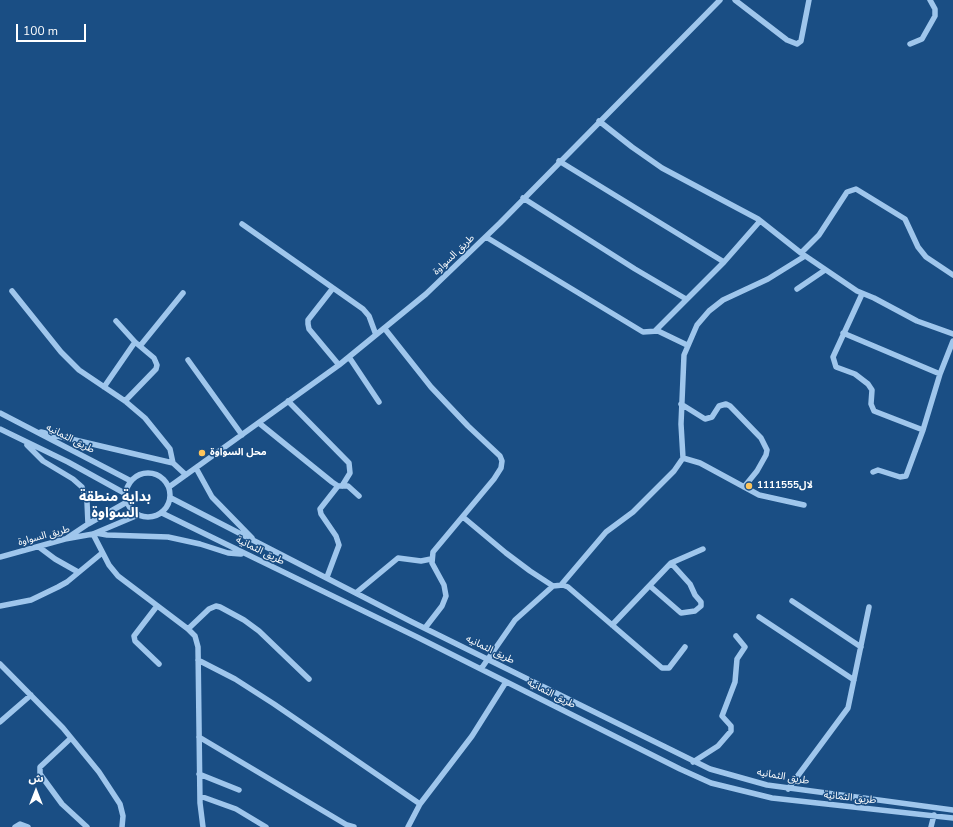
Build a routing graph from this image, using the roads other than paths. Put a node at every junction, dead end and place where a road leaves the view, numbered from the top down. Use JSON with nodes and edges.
{"nodes":[{"id":1,"x":720,"y":0,"type":"edge"},
{"id":2,"x":735,"y":0,"type":"edge"},
{"id":3,"x":809,"y":0,"type":"edge"},
{"id":4,"x":930,"y":0,"type":"edge"},
{"id":5,"x":910,"y":44,"type":"dead end"},
{"id":6,"x":599,"y":121,"type":"junction"},
{"id":7,"x":559,"y":161,"type":"junction"},
{"id":8,"x":524,"y":198,"type":"junction"},
{"id":9,"x":760,"y":221,"type":"junction"},
{"id":10,"x":242,"y":224,"type":"dead end"},
{"id":11,"x":486,"y":236,"type":"junction"},
{"id":12,"x":803,"y":255,"type":"junction"},
{"id":13,"x":724,"y":262,"type":"junction"},
{"id":14,"x":825,"y":270,"type":"junction"},
{"id":15,"x":953,"y":275,"type":"edge"},
{"id":16,"x":333,"y":288,"type":"junction"},
{"id":17,"x":797,"y":289,"type":"dead end"},
{"id":18,"x":12,"y":291,"type":"dead end"},
{"id":19,"x":183,"y":293,"type":"dead end"},
{"id":20,"x":862,"y":294,"type":"junction"},
{"id":21,"x":686,"y":299,"type":"junction"},
{"id":22,"x":116,"y":321,"type":"dead end"},
{"id":23,"x":385,"y":329,"type":"junction"},
{"id":24,"x":655,"y":331,"type":"junction"},
{"id":25,"x":843,"y":333,"type":"junction"},
{"id":26,"x":953,"y":334,"type":"edge"},
{"id":27,"x":376,"y":335,"type":"junction"},
{"id":28,"x":953,"y":341,"type":"edge"},
{"id":29,"x":135,"y":342,"type":"junction"},
{"id":30,"x":687,"y":345,"type":"junction"},
{"id":31,"x":140,"y":346,"type":"junction"},
{"id":32,"x":349,"y":357,"type":"junction"},
{"id":33,"x":188,"y":360,"type":"dead end"},
{"id":34,"x":339,"y":365,"type":"junction"},
{"id":35,"x":940,"y":374,"type":"junction"},
{"id":36,"x":104,"y":387,"type":"junction"},
{"id":37,"x":126,"y":401,"type":"junction"},
{"id":38,"x":288,"y":401,"type":"junction"},
{"id":39,"x":379,"y":402,"type":"dead end"},
{"id":40,"x":681,"y":404,"type":"junction"},
{"id":41,"x":0,"y":413,"type":"edge"},
{"id":42,"x":258,"y":423,"type":"junction"},
{"id":43,"x":0,"y":429,"type":"edge"},
{"id":44,"x":33,"y":430,"type":"junction"},
{"id":45,"x":923,"y":430,"type":"junction"},
{"id":46,"x":242,"y":435,"type":"junction"},
{"id":47,"x":24,"y":442,"type":"junction"},
{"id":48,"x":683,"y":458,"type":"junction"},
{"id":49,"x":173,"y":463,"type":"junction"},
{"id":50,"x":196,"y":468,"type":"junction"},
{"id":51,"x":873,"y":472,"type":"dead end"},
{"id":52,"x":186,"y":475,"type":"junction"},
{"id":53,"x":131,"y":480,"type":"junction"},
{"id":54,"x":340,"y":486,"type":"junction"},
{"id":55,"x":169,"y":487,"type":"junction"},
{"id":56,"x":744,"y":487,"type":"junction"},
{"id":57,"x":126,"y":494,"type":"junction"},
{"id":58,"x":359,"y":496,"type":"dead end"},
{"id":59,"x":171,"y":498,"type":"junction"},
{"id":60,"x":127,"y":502,"type":"junction"},
{"id":61,"x":804,"y":506,"type":"dead end"},
{"id":62,"x":162,"y":513,"type":"junction"},
{"id":63,"x":138,"y":515,"type":"junction"},
{"id":64,"x":463,"y":517,"type":"junction"},
{"id":65,"x":88,"y":524,"type":"junction"},
{"id":66,"x":95,"y":533,"type":"junction"},
{"id":67,"x":65,"y":539,"type":"junction"},
{"id":68,"x":255,"y":541,"type":"junction"},
{"id":69,"x":39,"y":546,"type":"junction"},
{"id":70,"x":703,"y":549,"type":"dead end"},
{"id":71,"x":102,"y":553,"type":"junction"},
{"id":72,"x":246,"y":555,"type":"junction"},
{"id":73,"x":0,"y":557,"type":"edge"},
{"id":74,"x":432,"y":559,"type":"junction"},
{"id":75,"x":671,"y":563,"type":"junction"},
{"id":76,"x":78,"y":572,"type":"junction"},
{"id":77,"x":327,"y":577,"type":"junction"},
{"id":78,"x":561,"y":585,"type":"junction"},
{"id":79,"x":553,"y":586,"type":"junction"},
{"id":80,"x":650,"y":586,"type":"junction"},
{"id":81,"x":357,"y":592,"type":"junction"},
{"id":82,"x":792,"y":601,"type":"dead end"},
{"id":83,"x":0,"y":606,"type":"edge"},
{"id":84,"x":157,"y":606,"type":"junction"},
{"id":85,"x":869,"y":607,"type":"dead end"},
{"id":86,"x":759,"y":617,"type":"dead end"},
{"id":87,"x":612,"y":625,"type":"junction"},
{"id":88,"x":425,"y":628,"type":"junction"},
{"id":89,"x":188,"y":629,"type":"junction"},
{"id":90,"x":736,"y":636,"type":"dead end"},
{"id":91,"x":685,"y":647,"type":"dead end"},
{"id":92,"x":861,"y":647,"type":"junction"},
{"id":93,"x":488,"y":659,"type":"junction"},
{"id":94,"x":198,"y":660,"type":"junction"},
{"id":95,"x":0,"y":664,"type":"edge"},
{"id":96,"x":159,"y":664,"type":"dead end"},
{"id":97,"x":481,"y":669,"type":"junction"},
{"id":98,"x":309,"y":679,"type":"dead end"},
{"id":99,"x":854,"y":680,"type":"junction"},
{"id":100,"x":506,"y":682,"type":"junction"},
{"id":101,"x":31,"y":695,"type":"junction"},
{"id":102,"x":0,"y":722,"type":"edge"},
{"id":103,"x":71,"y":738,"type":"junction"},
{"id":104,"x":199,"y":738,"type":"junction"},
{"id":105,"x":694,"y":762,"type":"junction"},
{"id":106,"x":199,"y":774,"type":"junction"},
{"id":107,"x":788,"y":789,"type":"junction"},
{"id":108,"x":239,"y":790,"type":"dead end"},
{"id":109,"x":200,"y":796,"type":"junction"},
{"id":110,"x":420,"y":804,"type":"junction"},
{"id":111,"x":953,"y":810,"type":"edge"},
{"id":112,"x":934,"y":815,"type":"junction"},
{"id":113,"x":953,"y":818,"type":"edge"},
{"id":114,"x":15,"y":827,"type":"edge"},
{"id":115,"x":28,"y":827,"type":"edge"},
{"id":116,"x":87,"y":827,"type":"edge"},
{"id":117,"x":122,"y":827,"type":"edge"},
{"id":118,"x":203,"y":827,"type":"edge"},
{"id":119,"x":266,"y":827,"type":"edge"},
{"id":120,"x":354,"y":827,"type":"edge"},
{"id":121,"x":408,"y":827,"type":"edge"},
{"id":122,"x":931,"y":827,"type":"edge"}],
"edges":[{"from":1,"to":6,"type":"street","name":"طريق السواوة"},
{"from":2,"to":3,"type":"street"},
{"from":4,"to":5,"type":"street"},
{"from":6,"to":7,"type":"street","name":"طريق السواوة"},
{"from":6,"to":9,"type":"street"},
{"from":7,"to":8,"type":"street","name":"طريق السواوة"},
{"from":7,"to":13,"type":"street"},
{"from":8,"to":11,"type":"street","name":"طريق السواوة"},
{"from":8,"to":21,"type":"street"},
{"from":9,"to":12,"type":"street"},
{"from":9,"to":13,"type":"street"},
{"from":10,"to":16,"type":"street"},
{"from":11,"to":23,"type":"street","name":"طريق السواوة"},
{"from":11,"to":24,"type":"street"},
{"from":12,"to":14,"type":"street"},
{"from":12,"to":15,"type":"street"},
{"from":12,"to":30,"type":"street"},
{"from":13,"to":21,"type":"street"},
{"from":14,"to":17,"type":"street"},
{"from":14,"to":20,"type":"street"},
{"from":16,"to":27,"type":"street"},
{"from":16,"to":34,"type":"street"},
{"from":18,"to":36,"type":"street"},
{"from":19,"to":31,"type":"street"},
{"from":20,"to":25,"type":"street"},
{"from":20,"to":26,"type":"street"},
{"from":21,"to":24,"type":"street"},
{"from":22,"to":29,"type":"street"},
{"from":23,"to":27,"type":"street","name":"طريق السواوة"},
{"from":23,"to":64,"type":"street"},
{"from":24,"to":30,"type":"street"},
{"from":25,"to":35,"type":"street"},
{"from":25,"to":45,"type":"street"},
{"from":27,"to":32,"type":"street","name":"طريق السواوة"},
{"from":28,"to":35,"type":"street"},
{"from":29,"to":31,"type":"street"},
{"from":29,"to":36,"type":"street"},
{"from":30,"to":40,"type":"street"},
{"from":31,"to":37,"type":"street"},
{"from":32,"to":34,"type":"street","name":"طريق السواوة"},
{"from":32,"to":39,"type":"street"},
{"from":33,"to":46,"type":"street"},
{"from":34,"to":38,"type":"street","name":"طريق السواوة"},
{"from":35,"to":45,"type":"street"},
{"from":36,"to":37,"type":"street"},
{"from":37,"to":49,"type":"street"},
{"from":38,"to":42,"type":"street","name":"طريق السواوة"},
{"from":38,"to":54,"type":"street"},
{"from":40,"to":48,"type":"street"},
{"from":40,"to":56,"type":"street"},
{"from":41,"to":44,"type":"street","name":"طريق الثمانيه"},
{"from":42,"to":46,"type":"street","name":"طريق السواوة"},
{"from":42,"to":54,"type":"street"},
{"from":43,"to":47,"type":"street"},
{"from":44,"to":49,"type":"street"},
{"from":44,"to":53,"type":"street","name":"طريق الثمانيه"},
{"from":45,"to":51,"type":"street"},
{"from":46,"to":50,"type":"street","name":"طريق السواوة"},
{"from":47,"to":57,"type":"street"},
{"from":47,"to":65,"type":"street"},
{"from":48,"to":56,"type":"street"},
{"from":48,"to":78,"type":"street"},
{"from":49,"to":52,"type":"street"},
{"from":50,"to":52,"type":"street","name":"طريق السواوة"},
{"from":50,"to":68,"type":"street"},
{"from":52,"to":55,"type":"street","name":"طريق السواوة"},
{"from":53,"to":55,"type":"street"},
{"from":53,"to":57,"type":"street"},
{"from":54,"to":58,"type":"street"},
{"from":54,"to":77,"type":"street"},
{"from":55,"to":59,"type":"street"},
{"from":56,"to":61,"type":"street"},
{"from":57,"to":60,"type":"street"},
{"from":59,"to":62,"type":"street"},
{"from":59,"to":68,"type":"street","name":"طريق الثمانيه"},
{"from":60,"to":63,"type":"street"},
{"from":60,"to":65,"type":"street"},
{"from":62,"to":63,"type":"street"},
{"from":62,"to":72,"type":"street","name":"طريق الثمانية"},
{"from":63,"to":66,"type":"street","name":"طريق السواوة"},
{"from":64,"to":74,"type":"street"},
{"from":64,"to":79,"type":"street"},
{"from":65,"to":67,"type":"street"},
{"from":66,"to":67,"type":"street","name":"طريق السواوة"},
{"from":66,"to":71,"type":"street"},
{"from":66,"to":72,"type":"street"},
{"from":67,"to":69,"type":"street","name":"طريق السواوة"},
{"from":68,"to":77,"type":"street","name":"طريق الثمانيه"},
{"from":69,"to":73,"type":"street","name":"طريق السواوة"},
{"from":69,"to":76,"type":"street"},
{"from":70,"to":75,"type":"street"},
{"from":71,"to":76,"type":"street"},
{"from":71,"to":84,"type":"street"},
{"from":72,"to":97,"type":"street","name":"طريق الثمانية"},
{"from":74,"to":81,"type":"street"},
{"from":74,"to":88,"type":"street"},
{"from":75,"to":80,"type":"street"},
{"from":75,"to":80,"type":"street"},
{"from":76,"to":83,"type":"street"},
{"from":77,"to":81,"type":"street","name":"طريق الثمانيه"},
{"from":78,"to":79,"type":"street"},
{"from":78,"to":87,"type":"street"},
{"from":79,"to":93,"type":"street"},
{"from":80,"to":87,"type":"street"},
{"from":81,"to":88,"type":"street","name":"طريق الثمانيه"},
{"from":82,"to":92,"type":"street"},
{"from":84,"to":89,"type":"street"},
{"from":84,"to":96,"type":"street"},
{"from":85,"to":92,"type":"street"},
{"from":86,"to":99,"type":"street"},
{"from":87,"to":91,"type":"street"},
{"from":88,"to":93,"type":"street","name":"طريق الثمانيه"},
{"from":89,"to":94,"type":"street"},
{"from":89,"to":98,"type":"street"},
{"from":90,"to":105,"type":"street"},
{"from":92,"to":99,"type":"street"},
{"from":93,"to":97,"type":"street"},
{"from":93,"to":105,"type":"street","name":"طريق الثمانيه"},
{"from":94,"to":104,"type":"street"},
{"from":94,"to":110,"type":"street"},
{"from":95,"to":101,"type":"street"},
{"from":97,"to":100,"type":"street","name":"طريق الثمانية"},
{"from":99,"to":107,"type":"street"},
{"from":100,"to":110,"type":"street"},
{"from":100,"to":112,"type":"street","name":"طريق الثمانية"},
{"from":101,"to":102,"type":"street"},
{"from":101,"to":103,"type":"street"},
{"from":103,"to":116,"type":"street"},
{"from":103,"to":117,"type":"street"},
{"from":104,"to":106,"type":"street"},
{"from":104,"to":120,"type":"street"},
{"from":105,"to":107,"type":"street","name":"طريق الثمانيه"},
{"from":106,"to":108,"type":"street"},
{"from":106,"to":109,"type":"street"},
{"from":107,"to":111,"type":"street","name":"طريق الثمانيه"},
{"from":109,"to":118,"type":"street"},
{"from":109,"to":119,"type":"street"},
{"from":110,"to":121,"type":"street"},
{"from":112,"to":113,"type":"street","name":"طريق الثمانية"},
{"from":112,"to":122,"type":"street"},
{"from":114,"to":115,"type":"street"}]}
